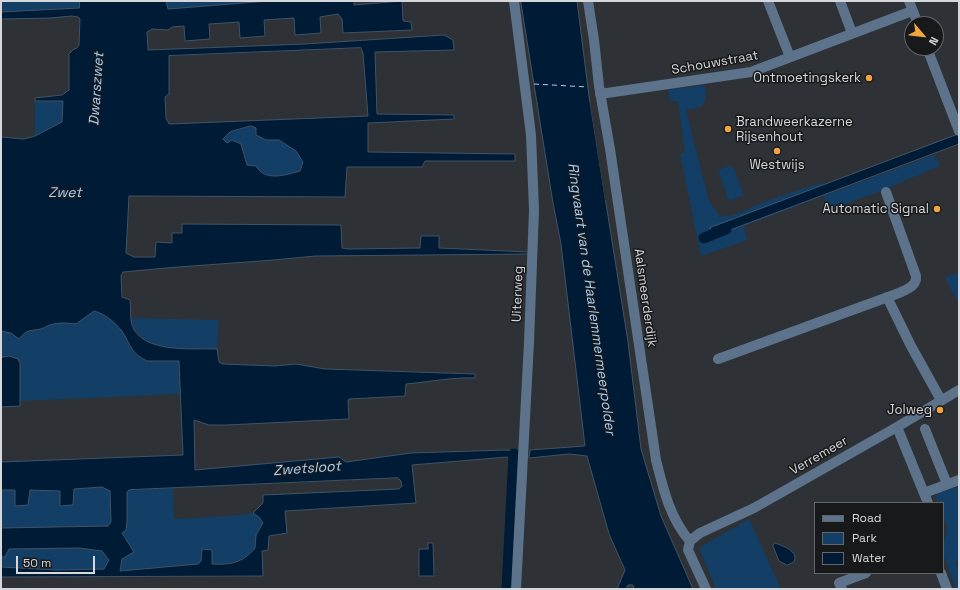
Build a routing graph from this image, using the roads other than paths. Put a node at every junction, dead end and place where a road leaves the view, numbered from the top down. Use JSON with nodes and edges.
{"nodes":[{"id":1,"x":514,"y":1,"type":"edge"},
{"id":2,"x":588,"y":1,"type":"edge"},
{"id":3,"x":768,"y":1,"type":"edge"},
{"id":4,"x":840,"y":1,"type":"edge"},
{"id":5,"x":910,"y":6,"type":"edge"},
{"id":6,"x":914,"y":16,"type":"edge"},
{"id":7,"x":852,"y":33,"type":"junction"},
{"id":8,"x":931,"y":56,"type":"edge"},
{"id":9,"x":790,"y":57,"type":"junction"},
{"id":10,"x":600,"y":94,"type":"junction"},
{"id":11,"x":959,"y":130,"type":"edge"},
{"id":12,"x":886,"y":192,"type":"dead end"},
{"id":13,"x":887,"y":297,"type":"junction"},
{"id":14,"x":718,"y":359,"type":"dead end"},
{"id":15,"x":959,"y":390,"type":"edge"},
{"id":16,"x":941,"y":400,"type":"junction"},
{"id":17,"x":897,"y":427,"type":"junction"},
{"id":18,"x":925,"y":429,"type":"dead end"},
{"id":19,"x":959,"y":480,"type":"edge"},
{"id":20,"x":947,"y":484,"type":"junction"},
{"id":21,"x":924,"y":493,"type":"junction"},
{"id":22,"x":928,"y":502,"type":"edge"},
{"id":23,"x":690,"y":541,"type":"junction"},
{"id":24,"x":863,"y":574,"type":"edge"},
{"id":25,"x":940,"y":574,"type":"edge"},
{"id":26,"x":516,"y":589,"type":"edge"},
{"id":27,"x":706,"y":589,"type":"edge"},
{"id":28,"x":842,"y":589,"type":"edge"},
{"id":29,"x":946,"y":589,"type":"edge"}],
"edges":[{"from":1,"to":26,"type":"street","name":"Uiterweg"},
{"from":2,"to":10,"type":"street","name":"Aalsmeerderdijk"},
{"from":3,"to":9,"type":"street"},
{"from":4,"to":7,"type":"street"},
{"from":5,"to":6,"type":"street"},
{"from":5,"to":7,"type":"street","name":"Schouwstraat"},
{"from":7,"to":9,"type":"street","name":"Schouwstraat"},
{"from":8,"to":11,"type":"street"},
{"from":9,"to":10,"type":"street","name":"Schouwstraat"},
{"from":10,"to":23,"type":"street","name":"Aalsmeerderdijk"},
{"from":12,"to":13,"type":"street"},
{"from":13,"to":14,"type":"street"},
{"from":13,"to":16,"type":"street"},
{"from":15,"to":16,"type":"street","name":"Verremeer"},
{"from":16,"to":17,"type":"street","name":"Verremeer"},
{"from":17,"to":21,"type":"street"},
{"from":17,"to":23,"type":"street","name":"Verremeer"},
{"from":18,"to":20,"type":"street"},
{"from":19,"to":20,"type":"street"},
{"from":20,"to":21,"type":"street"},
{"from":21,"to":22,"type":"street"},
{"from":23,"to":27,"type":"street","name":"Aalsmeerderdijk"},
{"from":24,"to":28,"type":"street"},
{"from":25,"to":29,"type":"street"}]}
